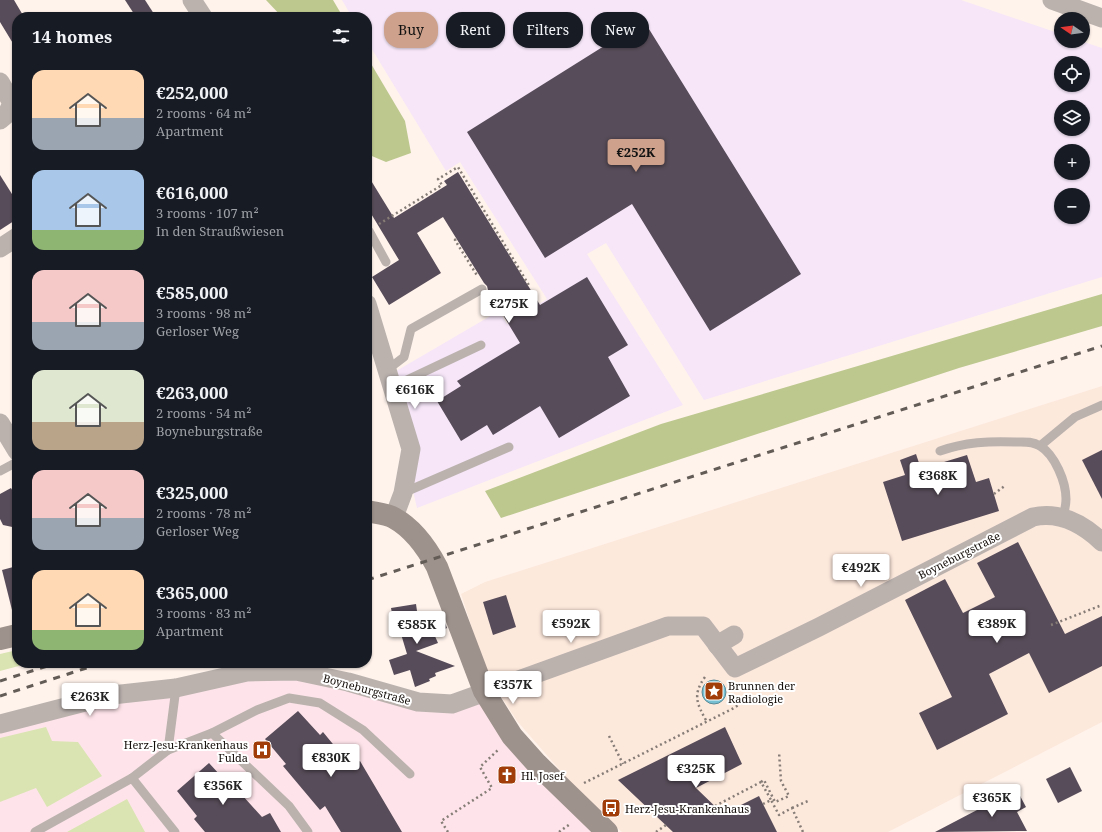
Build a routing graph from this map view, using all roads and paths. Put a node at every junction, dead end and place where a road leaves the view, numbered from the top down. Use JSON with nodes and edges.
{"nodes":[{"id":1,"x":192,"y":0,"type":"edge"},
{"id":2,"x":1052,"y":0,"type":"edge"},
{"id":3,"x":200,"y":12,"type":"edge"},
{"id":4,"x":1102,"y":18,"type":"edge"},
{"id":5,"x":0,"y":82,"type":"edge"},
{"id":6,"x":0,"y":120,"type":"edge"},
{"id":7,"x":372,"y":229,"type":"edge"},
{"id":8,"x":372,"y":239,"type":"edge"},
{"id":9,"x":456,"y":239,"type":"dead end"},
{"id":10,"x":12,"y":240,"type":"edge"},
{"id":11,"x":0,"y":248,"type":"edge"},
{"id":12,"x":386,"y":262,"type":"dead end"},
{"id":13,"x":530,"y":286,"type":"dead end"},
{"id":14,"x":482,"y":288,"type":"joint"},
{"id":15,"x":372,"y":320,"type":"edge"},
{"id":16,"x":481,"y":345,"type":"dead end"},
{"id":17,"x":390,"y":378,"type":"junction"},
{"id":18,"x":1102,"y":405,"type":"edge"},
{"id":19,"x":0,"y":423,"type":"edge"},
{"id":20,"x":12,"y":443,"type":"edge"},
{"id":21,"x":1040,"y":446,"type":"junction"},
{"id":22,"x":509,"y":447,"type":"dead end"},
{"id":23,"x":940,"y":451,"type":"dead end"},
{"id":24,"x":12,"y":465,"type":"edge"},
{"id":25,"x":0,"y":471,"type":"edge"},
{"id":26,"x":1006,"y":485,"type":"dead end"},
{"id":27,"x":403,"y":493,"type":"junction"},
{"id":28,"x":994,"y":494,"type":"dead end"},
{"id":29,"x":372,"y":512,"type":"edge"},
{"id":30,"x":394,"y":517,"type":"junction"},
{"id":31,"x":1063,"y":518,"type":"junction"},
{"id":32,"x":1102,"y":542,"type":"edge"},
{"id":33,"x":1102,"y":605,"type":"edge"},
{"id":34,"x":1051,"y":625,"type":"dead end"},
{"id":35,"x":734,"y":635,"type":"dead end"},
{"id":36,"x":12,"y":636,"type":"edge"},
{"id":37,"x":0,"y":639,"type":"edge"},
{"id":38,"x":717,"y":645,"type":"junction"},
{"id":39,"x":705,"y":677,"type":"dead end"},
{"id":40,"x":176,"y":688,"type":"junction"},
{"id":41,"x":484,"y":691,"type":"junction"},
{"id":42,"x":751,"y":696,"type":"dead end"},
{"id":43,"x":707,"y":722,"type":"junction"},
{"id":44,"x":0,"y":724,"type":"edge"},
{"id":45,"x":212,"y":732,"type":"junction"},
{"id":46,"x":609,"y":736,"type":"dead end"},
{"id":47,"x":501,"y":746,"type":"dead end"},
{"id":48,"x":168,"y":750,"type":"junction"},
{"id":49,"x":779,"y":752,"type":"dead end"},
{"id":50,"x":623,"y":764,"type":"junction"},
{"id":51,"x":410,"y":774,"type":"dead end"},
{"id":52,"x":132,"y":778,"type":"junction"},
{"id":53,"x":762,"y":782,"type":"junction"},
{"id":54,"x":580,"y":785,"type":"dead end"},
{"id":55,"x":771,"y":800,"type":"junction"},
{"id":56,"x":808,"y":801,"type":"dead end"},
{"id":57,"x":763,"y":804,"type":"dead end"},
{"id":58,"x":715,"y":806,"type":"dead end"},
{"id":59,"x":792,"y":808,"type":"junction"},
{"id":60,"x":574,"y":821,"type":"dead end"},
{"id":61,"x":666,"y":825,"type":"dead end"},
{"id":62,"x":605,"y":831,"type":"edge"},
{"id":63,"x":35,"y":832,"type":"edge"},
{"id":64,"x":175,"y":832,"type":"edge"},
{"id":65,"x":308,"y":832,"type":"edge"},
{"id":66,"x":448,"y":832,"type":"edge"},
{"id":67,"x":559,"y":832,"type":"edge"},
{"id":68,"x":656,"y":832,"type":"edge"},
{"id":69,"x":803,"y":832,"type":"edge"}],
"edges":[{"from":1,"to":3,"type":"street"},
{"from":2,"to":4,"type":"street"},
{"from":5,"to":6,"type":"street"},
{"from":7,"to":13,"type":"path"},
{"from":8,"to":12,"type":"lane"},
{"from":9,"to":14,"type":"path"},
{"from":10,"to":11,"type":"street"},
{"from":14,"to":17,"type":"lane"},
{"from":15,"to":17,"type":"street"},
{"from":16,"to":17,"type":"lane"},
{"from":17,"to":27,"type":"street"},
{"from":18,"to":21,"type":"lane"},
{"from":19,"to":20,"type":"street"},
{"from":21,"to":23,"type":"lane"},
{"from":21,"to":31,"type":"lane"},
{"from":22,"to":27,"type":"lane"},
{"from":24,"to":25,"type":"lane"},
{"from":26,"to":28,"type":"path"},
{"from":27,"to":30,"type":"street"},
{"from":29,"to":30,"type":"street"},
{"from":30,"to":41,"type":"street"},
{"from":31,"to":32,"type":"street","name":"Boyneburgstraße"},
{"from":31,"to":38,"type":"street","name":"Boyneburgstraße"},
{"from":33,"to":34,"type":"path"},
{"from":35,"to":38,"type":"street"},
{"from":36,"to":37,"type":"street"},
{"from":38,"to":41,"type":"street","name":"Boyneburgstraße"},
{"from":39,"to":43,"type":"path"},
{"from":40,"to":41,"type":"street","name":"Boyneburgstraße"},
{"from":40,"to":44,"type":"street","name":"Boyneburgstraße"},
{"from":40,"to":48,"type":"lane"},
{"from":41,"to":62,"type":"street"},
{"from":42,"to":43,"type":"path"},
{"from":43,"to":50,"type":"path"},
{"from":45,"to":48,"type":"lane"},
{"from":45,"to":51,"type":"lane"},
{"from":45,"to":65,"type":"lane"},
{"from":46,"to":50,"type":"path"},
{"from":47,"to":66,"type":"path"},
{"from":48,"to":52,"type":"lane"},
{"from":49,"to":53,"type":"path"},
{"from":50,"to":54,"type":"path"},
{"from":52,"to":63,"type":"lane"},
{"from":52,"to":64,"type":"lane"},
{"from":53,"to":55,"type":"path"},
{"from":53,"to":58,"type":"path"},
{"from":55,"to":57,"type":"path"},
{"from":55,"to":59,"type":"path"},
{"from":56,"to":59,"type":"path"},
{"from":59,"to":69,"type":"path"},
{"from":60,"to":67,"type":"path"},
{"from":61,"to":68,"type":"path"}]}
